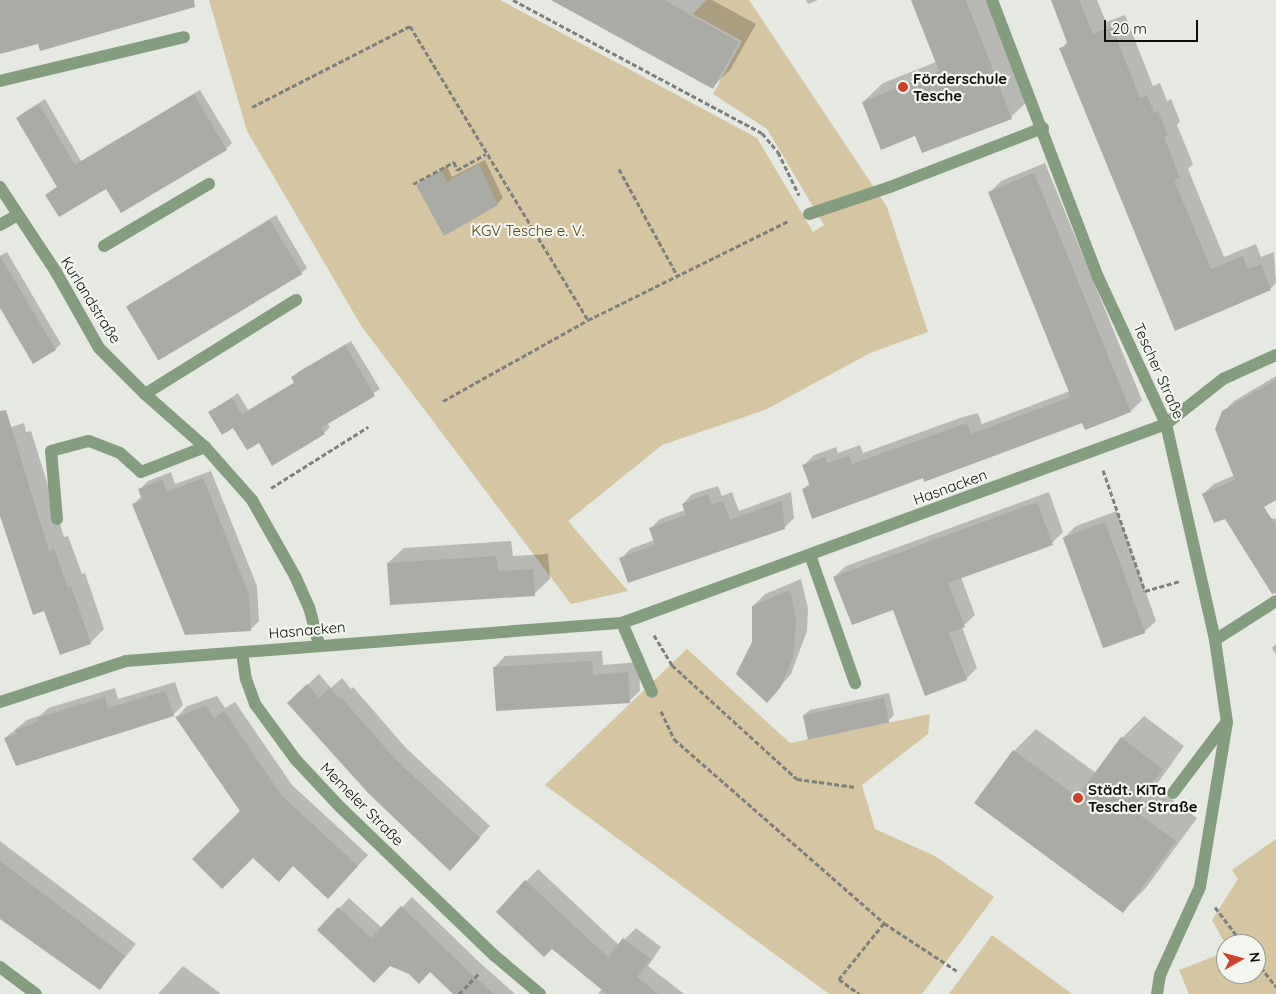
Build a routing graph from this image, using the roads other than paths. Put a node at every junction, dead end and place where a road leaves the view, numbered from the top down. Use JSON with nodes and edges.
{"nodes":[{"id":1,"x":992,"y":0,"type":"edge"},
{"id":2,"x":184,"y":36,"type":"dead end"},
{"id":3,"x":0,"y":81,"type":"edge"},
{"id":4,"x":1043,"y":128,"type":"junction"},
{"id":5,"x":209,"y":184,"type":"dead end"},
{"id":6,"x":0,"y":187,"type":"edge"},
{"id":7,"x":809,"y":214,"type":"road end"},
{"id":8,"x":17,"y":215,"type":"junction"},
{"id":9,"x":0,"y":225,"type":"edge"},
{"id":10,"x":104,"y":246,"type":"dead end"},
{"id":11,"x":296,"y":300,"type":"dead end"},
{"id":12,"x":1276,"y":355,"type":"edge"},
{"id":13,"x":145,"y":394,"type":"junction"},
{"id":14,"x":1166,"y":424,"type":"junction"},
{"id":15,"x":205,"y":447,"type":"junction"},
{"id":16,"x":56,"y":519,"type":"dead end"},
{"id":17,"x":810,"y":555,"type":"junction"},
{"id":18,"x":1276,"y":602,"type":"edge"},
{"id":19,"x":622,"y":623,"type":"junction"},
{"id":20,"x":1215,"y":640,"type":"junction"},
{"id":21,"x":319,"y":644,"type":"junction"},
{"id":22,"x":242,"y":652,"type":"junction"},
{"id":23,"x":855,"y":683,"type":"dead end"},
{"id":24,"x":652,"y":692,"type":"road end"},
{"id":25,"x":0,"y":702,"type":"edge"},
{"id":26,"x":1226,"y":722,"type":"junction"},
{"id":27,"x":1173,"y":793,"type":"dead end"},
{"id":28,"x":0,"y":967,"type":"edge"},
{"id":29,"x":36,"y":994,"type":"edge"},
{"id":30,"x":540,"y":994,"type":"edge"},
{"id":31,"x":1157,"y":994,"type":"edge"}],
"edges":[{"from":1,"to":4,"type":"street","name":"Tescher Straße"},
{"from":2,"to":3,"type":"street"},
{"from":4,"to":7,"type":"street"},
{"from":4,"to":14,"type":"street","name":"Tescher Straße"},
{"from":5,"to":10,"type":"street"},
{"from":6,"to":8,"type":"street","name":"Kurlandstraße"},
{"from":8,"to":9,"type":"street"},
{"from":8,"to":13,"type":"street","name":"Kurlandstraße"},
{"from":11,"to":13,"type":"street"},
{"from":12,"to":14,"type":"street","name":"Hasnacken"},
{"from":13,"to":15,"type":"street","name":"Kurlandstraße"},
{"from":14,"to":17,"type":"street","name":"Hasnacken"},
{"from":14,"to":20,"type":"street","name":"Tescher Straße"},
{"from":15,"to":16,"type":"street"},
{"from":15,"to":21,"type":"street","name":"Kurlandstraße"},
{"from":17,"to":19,"type":"street","name":"Hasnacken"},
{"from":17,"to":23,"type":"street"},
{"from":18,"to":20,"type":"street"},
{"from":19,"to":21,"type":"street","name":"Hasnacken"},
{"from":19,"to":24,"type":"street"},
{"from":20,"to":26,"type":"street","name":"Tescher Straße"},
{"from":21,"to":22,"type":"street","name":"Hasnacken"},
{"from":22,"to":25,"type":"street","name":"Hasnacken"},
{"from":22,"to":30,"type":"street","name":"Memeler Straße"},
{"from":26,"to":27,"type":"street"},
{"from":26,"to":31,"type":"street","name":"Tescher Straße"},
{"from":28,"to":29,"type":"street"}]}
